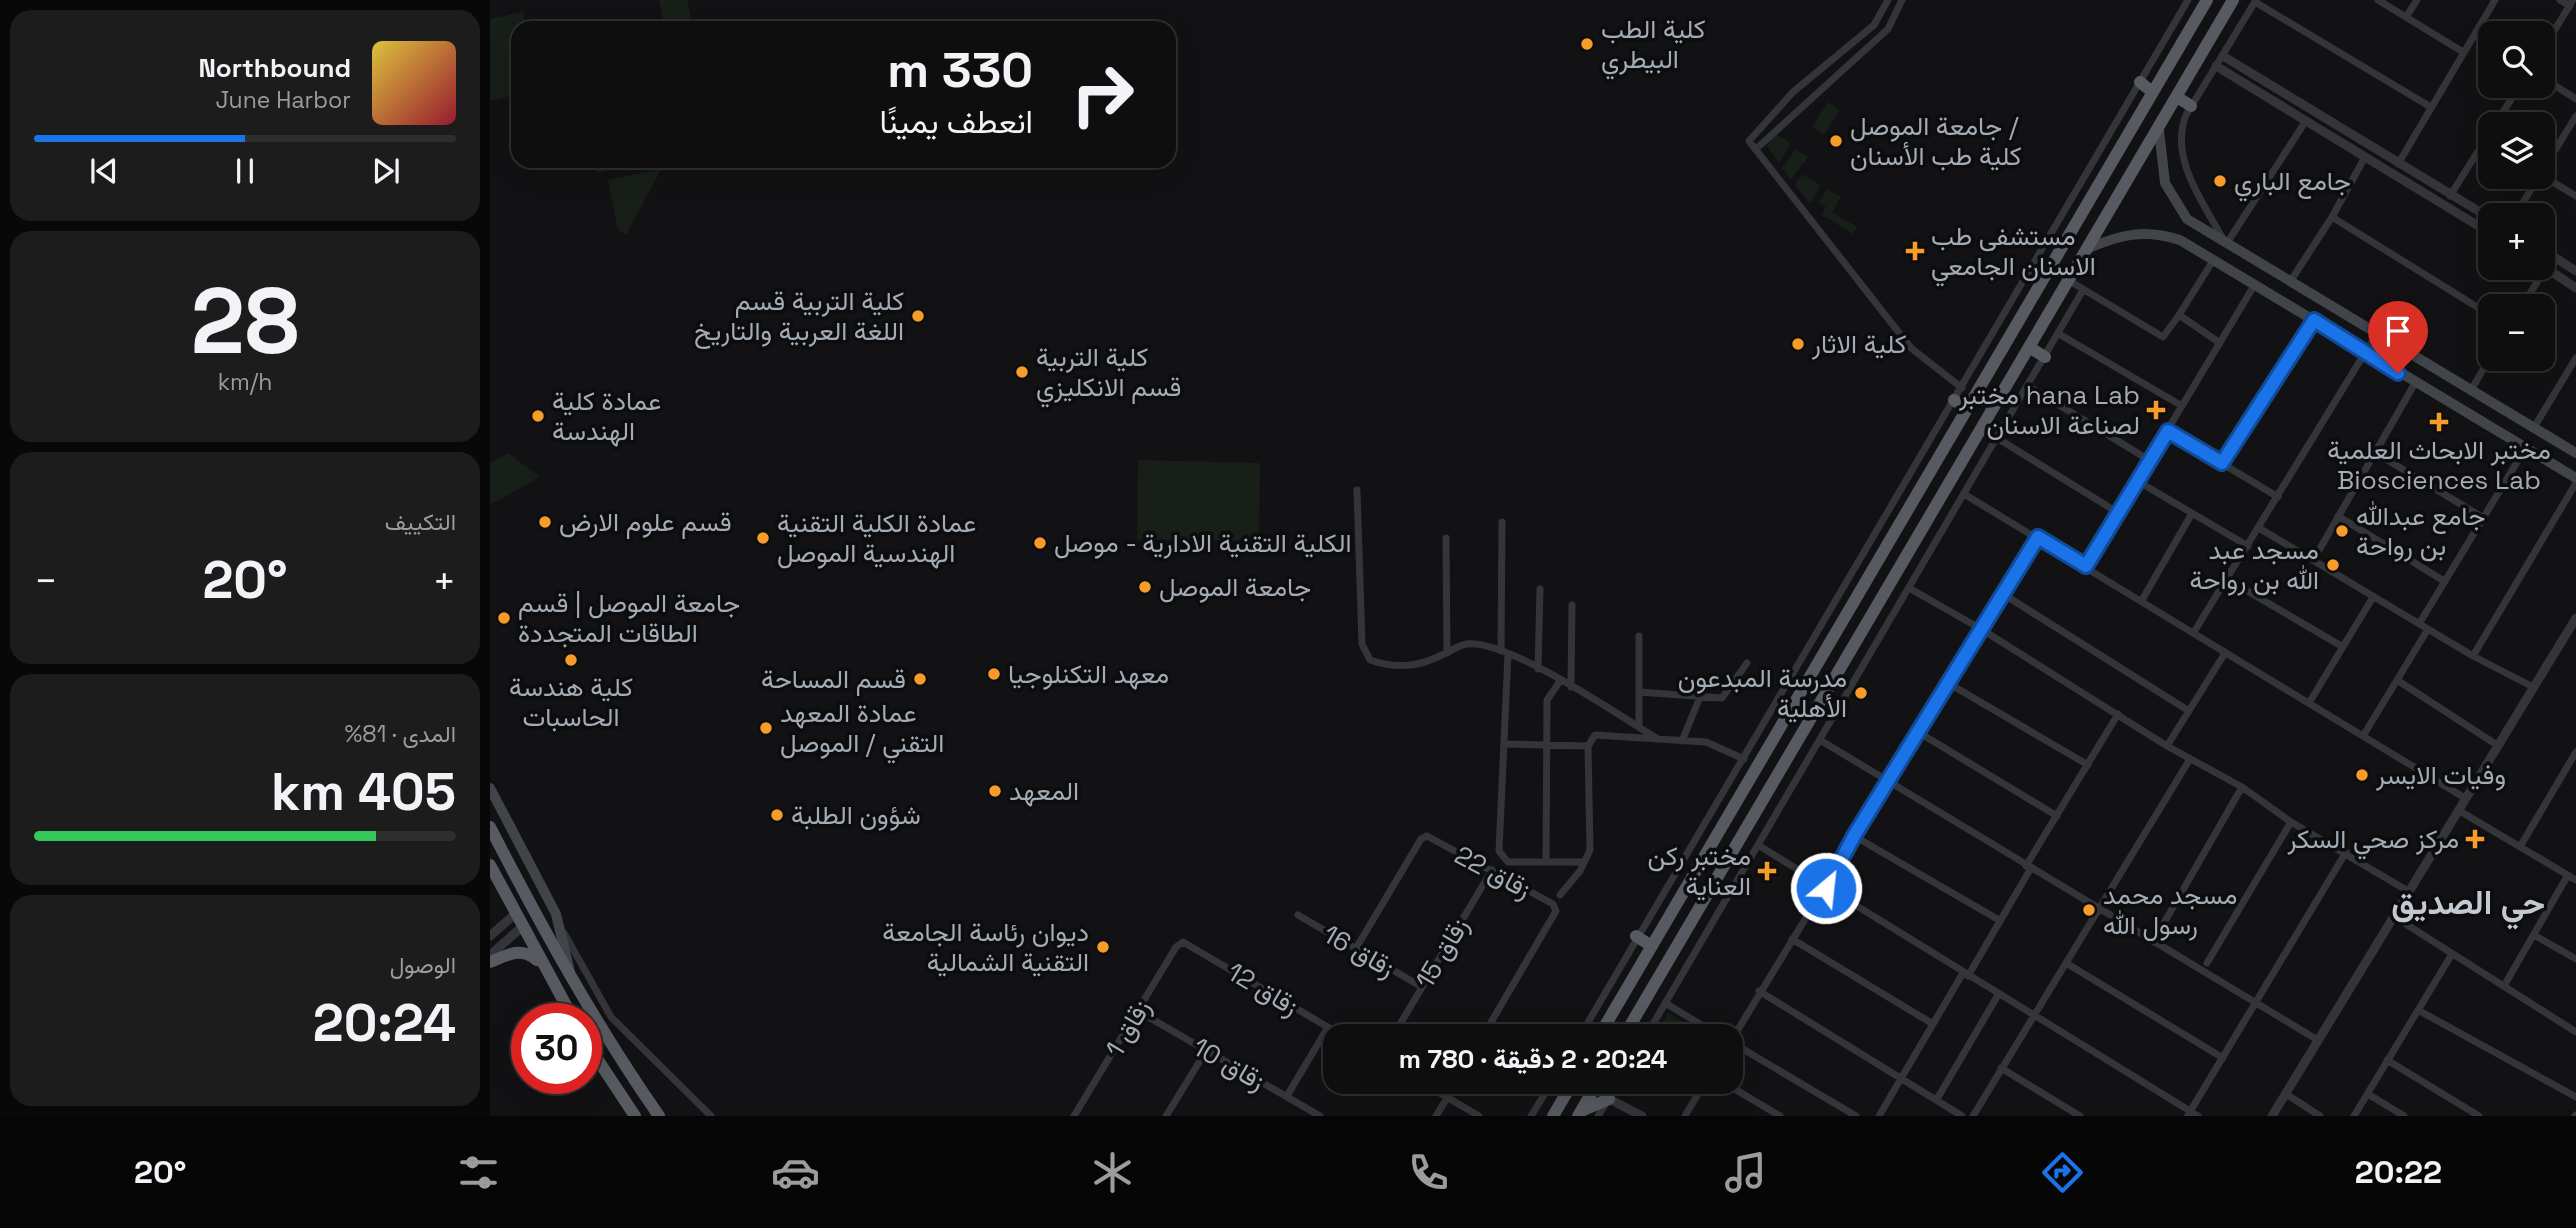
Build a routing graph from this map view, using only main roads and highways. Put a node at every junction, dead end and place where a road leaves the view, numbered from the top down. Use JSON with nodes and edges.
{"nodes":[{"id":1,"x":2207,"y":0,"type":"edge"},
{"id":2,"x":2233,"y":0,"type":"edge"},
{"id":3,"x":2140,"y":82,"type":"road end"},
{"id":4,"x":2152,"y":92,"type":"junction"},
{"id":5,"x":2177,"y":97,"type":"junction"},
{"id":6,"x":2191,"y":106,"type":"road end"},
{"id":7,"x":2159,"y":130,"type":"junction"},
{"id":8,"x":2089,"y":248,"type":"junction"},
{"id":9,"x":2029,"y":346,"type":"junction"},
{"id":10,"x":2045,"y":356,"type":"road end"},
{"id":11,"x":1954,"y":400,"type":"road end"},
{"id":12,"x":1967,"y":408,"type":"junction"},
{"id":13,"x":2576,"y":453,"type":"edge"},
{"id":14,"x":2576,"y":481,"type":"edge"},
{"id":15,"x":1874,"y":568,"type":"junction"},
{"id":16,"x":1892,"y":579,"type":"junction"},
{"id":17,"x":490,"y":788,"type":"edge"},
{"id":18,"x":490,"y":827,"type":"edge"},
{"id":19,"x":490,"y":865,"type":"edge"},
{"id":20,"x":1636,"y":936,"type":"road end"},
{"id":21,"x":1650,"y":945,"type":"junction"},
{"id":22,"x":490,"y":962,"type":"edge"},
{"id":23,"x":542,"y":964,"type":"junction"},
{"id":24,"x":571,"y":975,"type":"junction"},
{"id":25,"x":564,"y":1003,"type":"edge"},
{"id":26,"x":1605,"y":1024,"type":"edge"},
{"id":27,"x":1631,"y":1024,"type":"edge"},
{"id":28,"x":602,"y":1066,"type":"edge"},
{"id":29,"x":1566,"y":1094,"type":"edge"},
{"id":30,"x":1591,"y":1094,"type":"edge"},
{"id":31,"x":1609,"y":1099,"type":"road end"},
{"id":32,"x":1579,"y":1114,"type":"edge"},
{"id":33,"x":635,"y":1116,"type":"edge"},
{"id":34,"x":659,"y":1116,"type":"edge"},
{"id":35,"x":1553,"y":1116,"type":"edge"}],
"edges":[{"from":1,"to":4,"type":"highway"},
{"from":2,"to":5,"type":"highway"},
{"from":3,"to":4,"type":"highway"},
{"from":4,"to":12,"type":"highway"},
{"from":5,"to":6,"type":"highway"},
{"from":5,"to":7,"type":"highway"},
{"from":7,"to":8,"type":"highway"},
{"from":7,"to":13,"type":"main road"},
{"from":8,"to":9,"type":"highway"},
{"from":8,"to":14,"type":"main road"},
{"from":9,"to":10,"type":"highway"},
{"from":9,"to":16,"type":"highway"},
{"from":11,"to":12,"type":"highway"},
{"from":12,"to":15,"type":"highway"},
{"from":15,"to":16,"type":"highway"},
{"from":15,"to":21,"type":"highway"},
{"from":16,"to":27,"type":"highway"},
{"from":17,"to":24,"type":"main road"},
{"from":18,"to":24,"type":"highway"},
{"from":19,"to":23,"type":"highway"},
{"from":20,"to":21,"type":"highway"},
{"from":21,"to":26,"type":"highway"},
{"from":22,"to":23,"type":"highway"},
{"from":23,"to":25,"type":"highway"},
{"from":24,"to":34,"type":"highway"},
{"from":28,"to":33,"type":"highway"},
{"from":29,"to":35,"type":"highway"},
{"from":30,"to":32,"type":"highway"},
{"from":31,"to":32,"type":"highway"}]}
